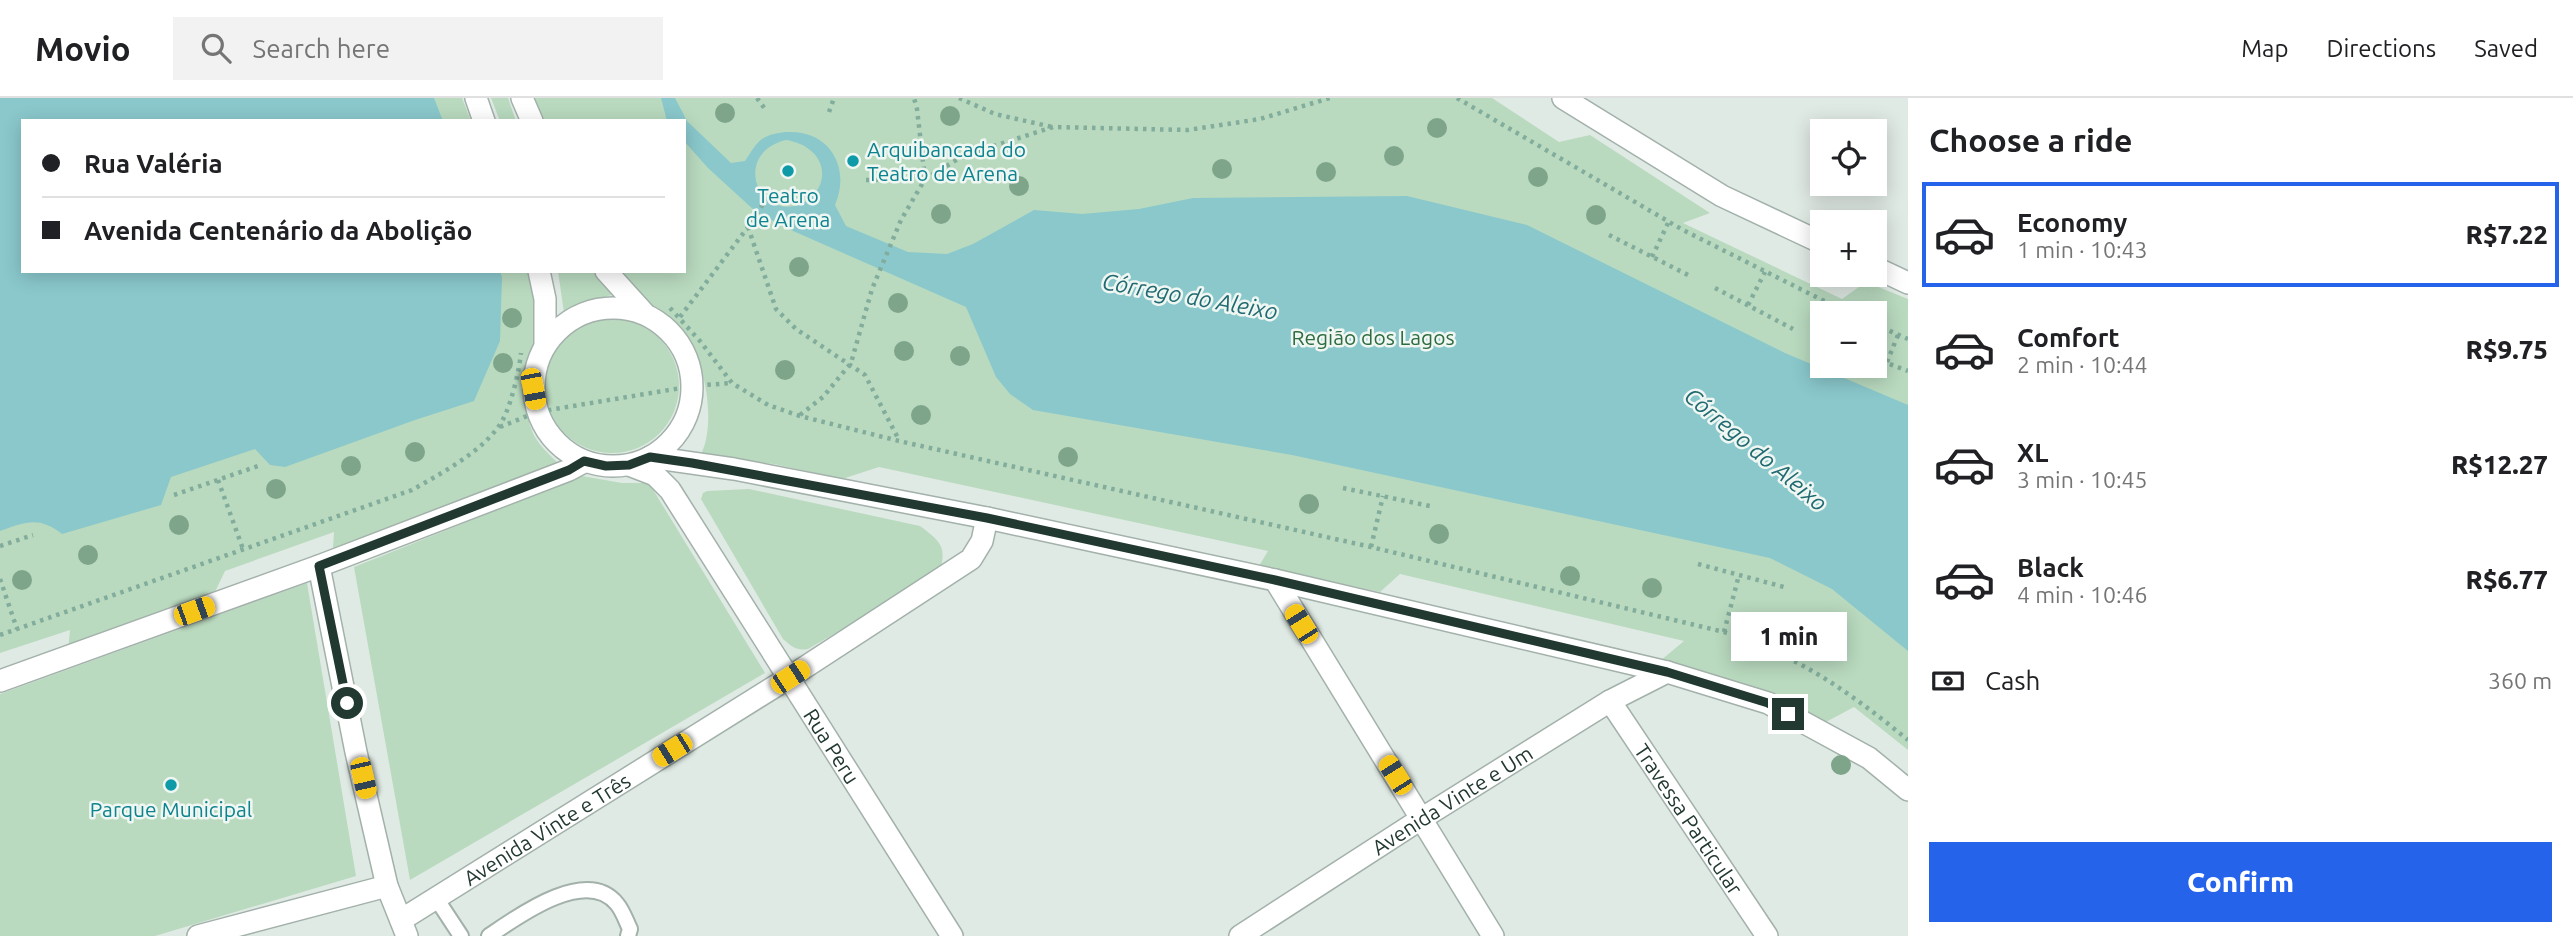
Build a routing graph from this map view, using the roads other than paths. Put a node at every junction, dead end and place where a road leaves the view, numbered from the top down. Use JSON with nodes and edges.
{"nodes":[{"id":1,"x":476,"y":98,"type":"edge"},
{"id":2,"x":522,"y":98,"type":"edge"},
{"id":3,"x":1563,"y":98,"type":"edge"},
{"id":4,"x":483,"y":119,"type":"edge"},
{"id":5,"x":530,"y":119,"type":"edge"},
{"id":6,"x":1810,"y":237,"type":"edge"},
{"id":7,"x":539,"y":273,"type":"edge"},
{"id":8,"x":608,"y":273,"type":"edge"},
{"id":9,"x":1887,"y":273,"type":"edge"},
{"id":10,"x":1908,"y":283,"type":"edge"},
{"id":11,"x":644,"y":313,"type":"junction"},
{"id":12,"x":545,"y":345,"type":"junction"},
{"id":13,"x":650,"y":457,"type":"junction"},
{"id":14,"x":584,"y":461,"type":"junction"},
{"id":15,"x":629,"y":465,"type":"junction"},
{"id":16,"x":987,"y":518,"type":"junction"},
{"id":17,"x":319,"y":566,"type":"junction"},
{"id":18,"x":1275,"y":580,"type":"junction"},
{"id":19,"x":1667,"y":672,"type":"junction"},
{"id":20,"x":790,"y":677,"type":"junction"},
{"id":21,"x":0,"y":681,"type":"edge"},
{"id":22,"x":1610,"y":701,"type":"junction"},
{"id":23,"x":1908,"y":790,"type":"edge"},
{"id":24,"x":1421,"y":819,"type":"junction"},
{"id":25,"x":387,"y":886,"type":"junction"},
{"id":26,"x":436,"y":898,"type":"junction"},
{"id":27,"x":404,"y":928,"type":"edge"},
{"id":28,"x":198,"y":936,"type":"edge"},
{"id":29,"x":461,"y":936,"type":"edge"},
{"id":30,"x":489,"y":936,"type":"edge"},
{"id":31,"x":628,"y":936,"type":"edge"},
{"id":32,"x":952,"y":936,"type":"edge"},
{"id":33,"x":1240,"y":936,"type":"edge"},
{"id":34,"x":1493,"y":936,"type":"edge"},
{"id":35,"x":1767,"y":936,"type":"edge"}],
"edges":[{"from":1,"to":4,"type":"street"},
{"from":2,"to":5,"type":"street"},
{"from":3,"to":6,"type":"street"},
{"from":7,"to":12,"type":"street"},
{"from":8,"to":11,"type":"street"},
{"from":9,"to":10,"type":"street"},
{"from":11,"to":12,"type":"street"},
{"from":11,"to":13,"type":"street"},
{"from":12,"to":14,"type":"street"},
{"from":13,"to":15,"type":"street"},
{"from":13,"to":16,"type":"street"},
{"from":14,"to":15,"type":"street"},
{"from":14,"to":17,"type":"street"},
{"from":15,"to":20,"type":"street","name":"Rua Peru"},
{"from":16,"to":18,"type":"street"},
{"from":16,"to":20,"type":"street","name":"Avenida Vinte e Três"},
{"from":17,"to":21,"type":"street"},
{"from":17,"to":25,"type":"street"},
{"from":18,"to":19,"type":"street"},
{"from":18,"to":24,"type":"street"},
{"from":19,"to":22,"type":"street","name":"Avenida Vinte e Um"},
{"from":19,"to":23,"type":"street"},
{"from":20,"to":26,"type":"street","name":"Avenida Vinte e Três"},
{"from":20,"to":32,"type":"street","name":"Rua Peru"},
{"from":22,"to":24,"type":"street","name":"Avenida Vinte e Um"},
{"from":22,"to":35,"type":"street","name":"Travessa Particular"},
{"from":24,"to":33,"type":"street","name":"Avenida Vinte e Um"},
{"from":24,"to":34,"type":"street"},
{"from":25,"to":27,"type":"street"},
{"from":25,"to":28,"type":"street"},
{"from":26,"to":27,"type":"street","name":"Avenida Vinte e Três"},
{"from":26,"to":29,"type":"lane"},
{"from":30,"to":31,"type":"lane"}]}
